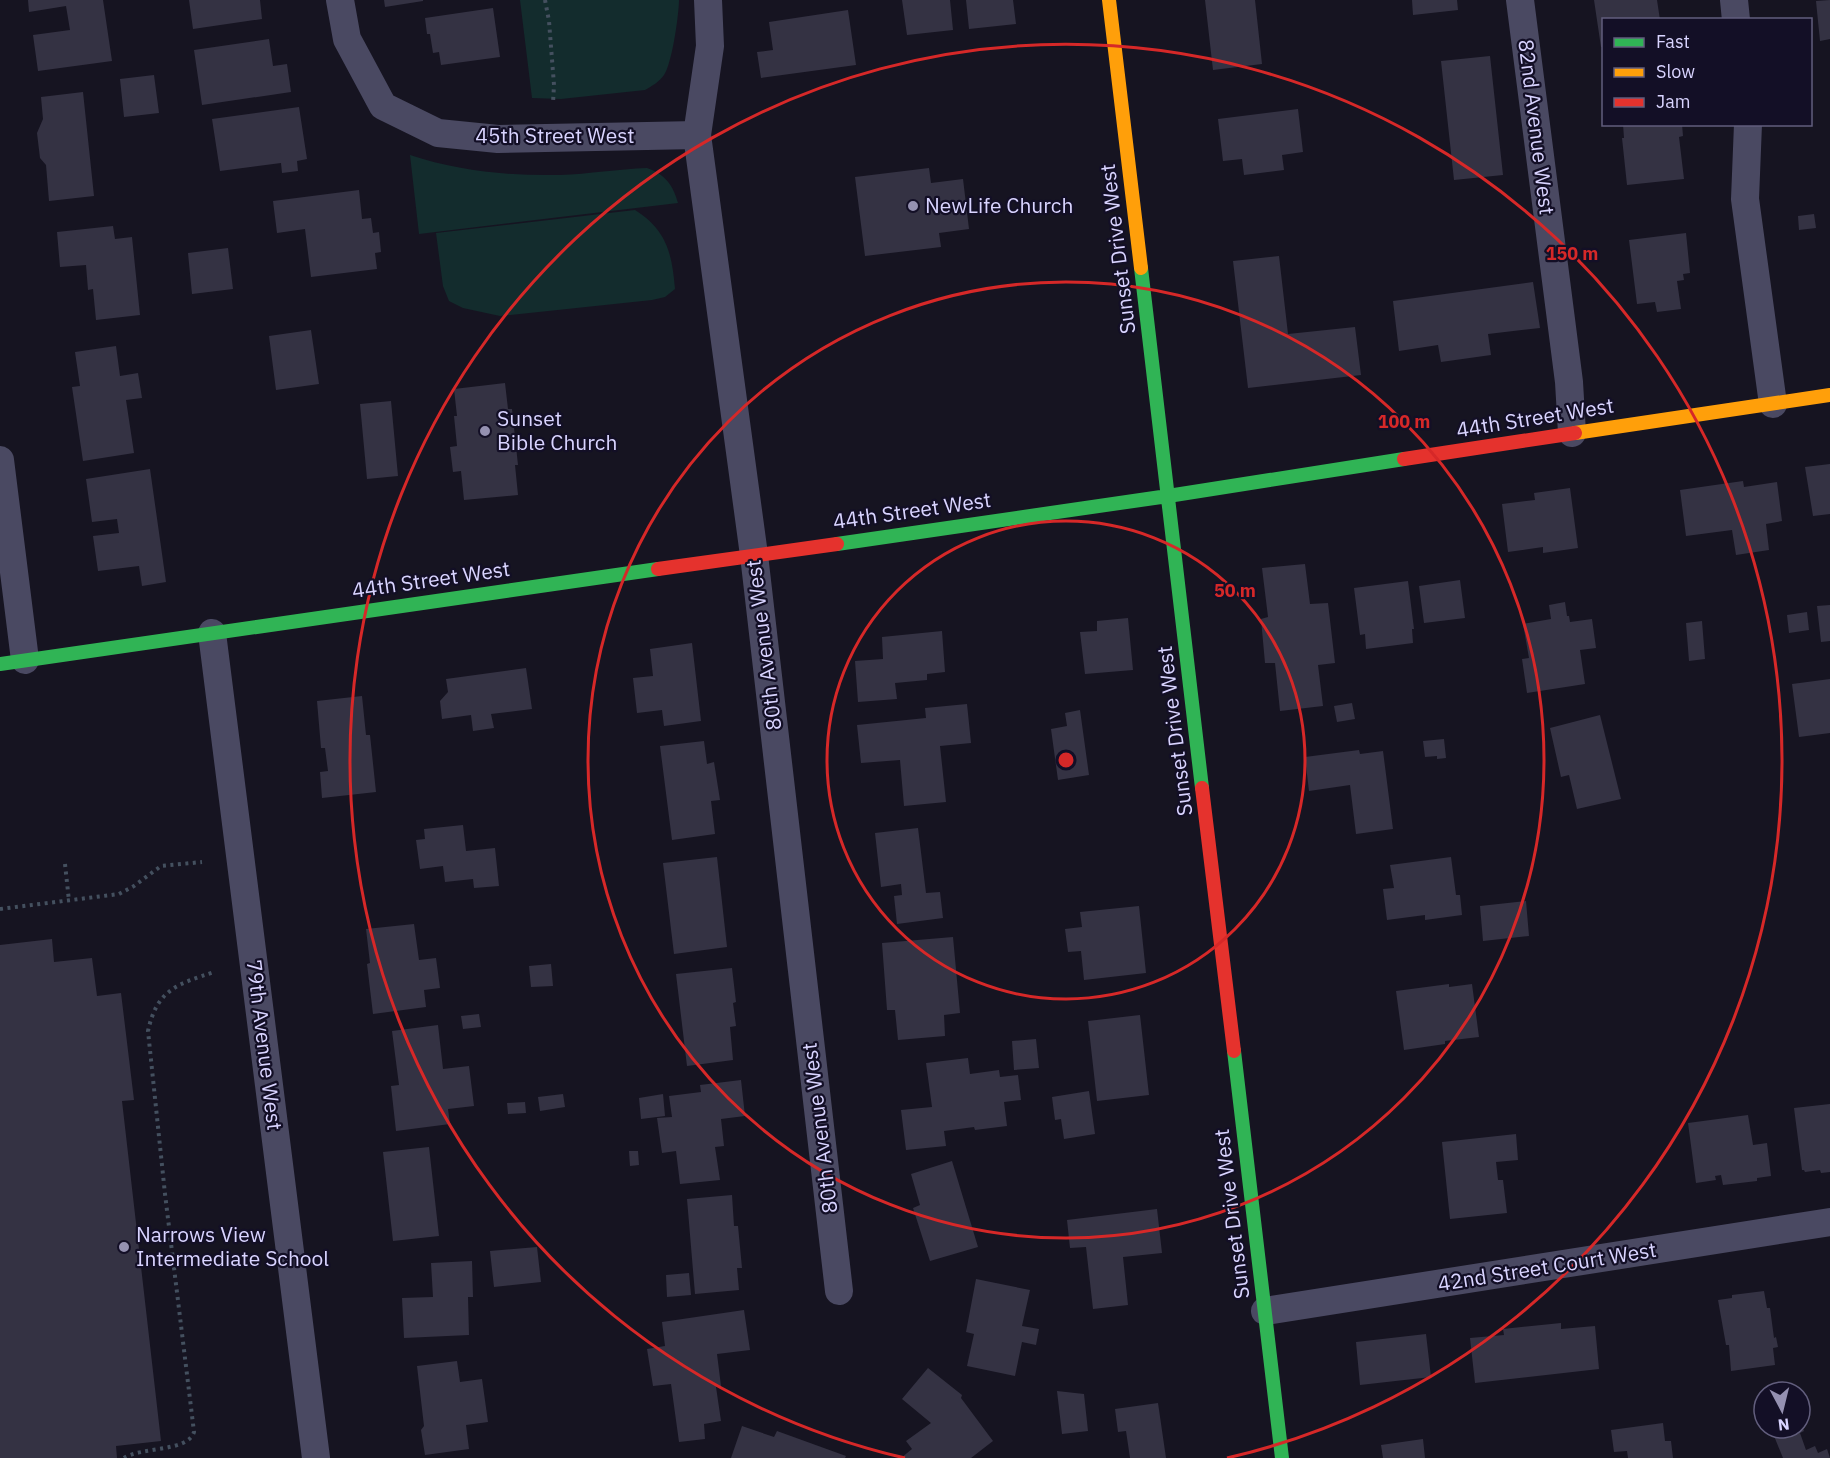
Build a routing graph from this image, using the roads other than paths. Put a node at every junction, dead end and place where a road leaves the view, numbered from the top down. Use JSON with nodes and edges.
{"nodes":[{"id":1,"x":340,"y":0,"type":"edge"},
{"id":2,"x":708,"y":0,"type":"edge"},
{"id":3,"x":1109,"y":0,"type":"edge"},
{"id":4,"x":1520,"y":0,"type":"edge"},
{"id":5,"x":1734,"y":0,"type":"edge"},
{"id":6,"x":1736,"y":18,"type":"edge"},
{"id":7,"x":1748,"y":126,"type":"edge"},
{"id":8,"x":696,"y":135,"type":"junction"},
{"id":9,"x":1830,"y":395,"type":"edge"},
{"id":10,"x":1773,"y":404,"type":"junction"},
{"id":11,"x":1572,"y":433,"type":"junction"},
{"id":12,"x":0,"y":460,"type":"edge"},
{"id":13,"x":1168,"y":496,"type":"junction"},
{"id":14,"x":754,"y":555,"type":"junction"},
{"id":15,"x":213,"y":633,"type":"junction"},
{"id":16,"x":12,"y":662,"type":"edge"},
{"id":17,"x":1830,"y":1222,"type":"edge"},
{"id":18,"x":839,"y":1291,"type":"dead end"},
{"id":19,"x":1265,"y":1311,"type":"junction"},
{"id":20,"x":316,"y":1458,"type":"edge"},
{"id":21,"x":1282,"y":1458,"type":"edge"}],
"edges":[{"from":1,"to":8,"type":"street","name":"45th Street West"},
{"from":2,"to":8,"type":"street","name":"80th Avenue West"},
{"from":3,"to":13,"type":"street","name":"Sunset Drive West"},
{"from":4,"to":11,"type":"street","name":"82nd Avenue West"},
{"from":5,"to":6,"type":"street"},
{"from":7,"to":10,"type":"street"},
{"from":8,"to":14,"type":"street","name":"80th Avenue West"},
{"from":9,"to":10,"type":"street","name":"44th Street West"},
{"from":10,"to":11,"type":"street","name":"44th Street West"},
{"from":11,"to":13,"type":"street","name":"44th Street West"},
{"from":12,"to":16,"type":"street"},
{"from":13,"to":14,"type":"street","name":"44th Street West"},
{"from":13,"to":19,"type":"street","name":"Sunset Drive West"},
{"from":14,"to":15,"type":"street","name":"44th Street West"},
{"from":14,"to":18,"type":"street","name":"80th Avenue West"},
{"from":15,"to":16,"type":"street","name":"44th Street West"},
{"from":15,"to":20,"type":"street","name":"79th Avenue West"},
{"from":17,"to":19,"type":"street","name":"42nd Street Court West"},
{"from":19,"to":21,"type":"street","name":"Sunset Drive West"}]}
